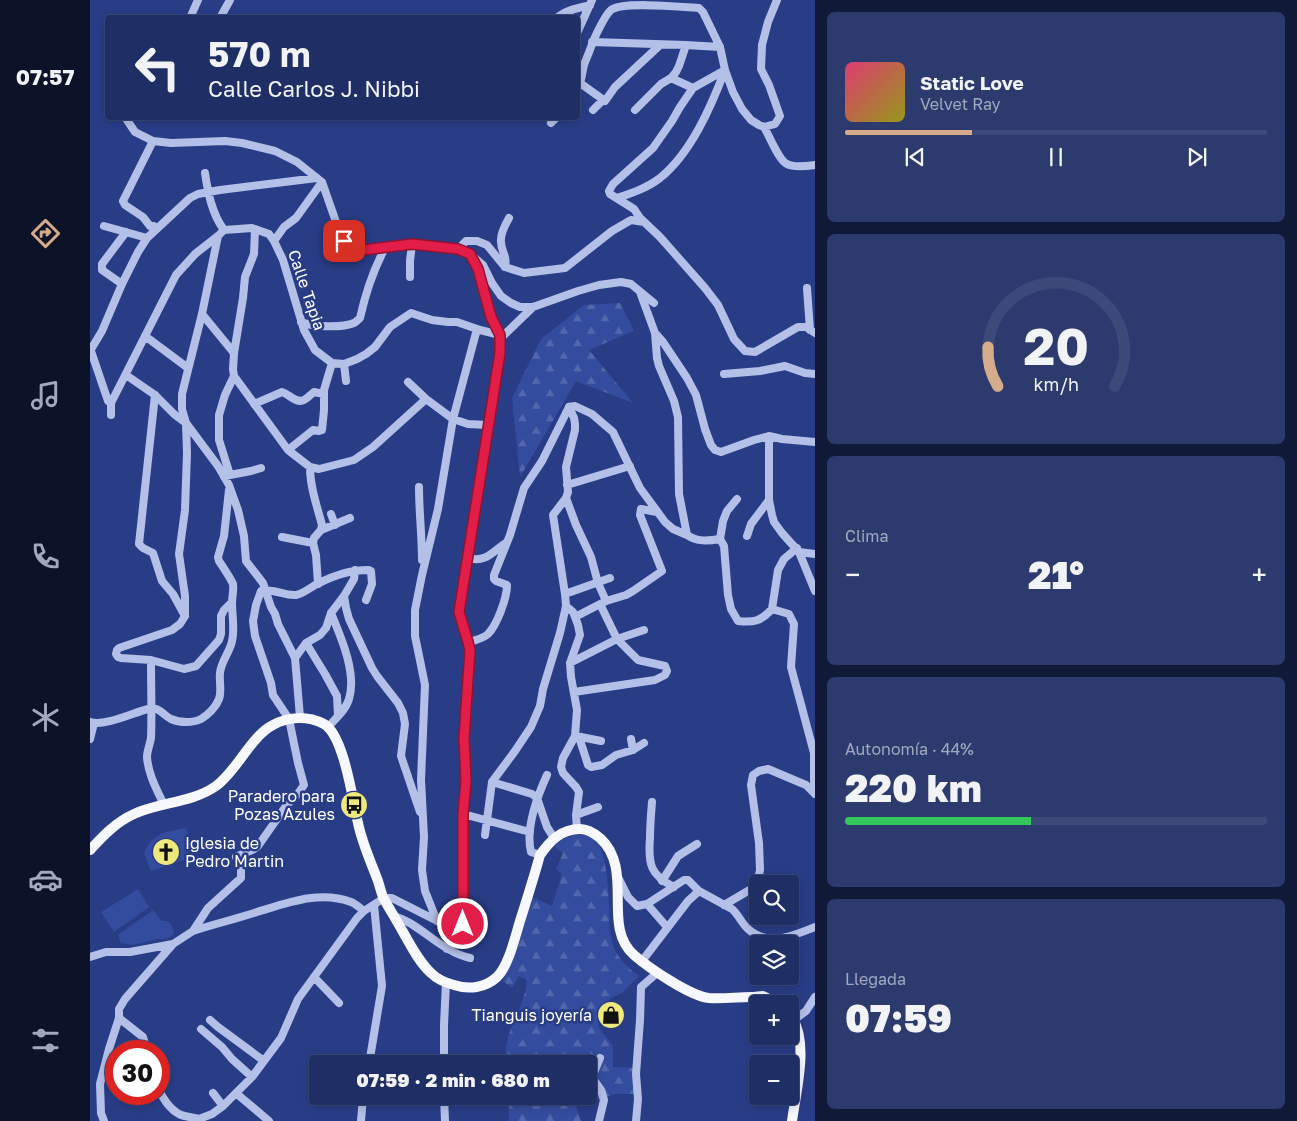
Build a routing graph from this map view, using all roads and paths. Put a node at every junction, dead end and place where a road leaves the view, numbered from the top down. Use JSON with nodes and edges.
{"nodes":[{"id":1,"x":198,"y":0,"type":"edge"},
{"id":2,"x":230,"y":0,"type":"edge"},
{"id":3,"x":777,"y":0,"type":"edge"},
{"id":4,"x":591,"y":3,"type":"edge"},
{"id":5,"x":676,"y":3,"type":"edge"},
{"id":6,"x":191,"y":15,"type":"edge"},
{"id":7,"x":222,"y":15,"type":"edge"},
{"id":8,"x":560,"y":15,"type":"edge"},
{"id":9,"x":580,"y":27,"type":"edge"},
{"id":10,"x":592,"y":42,"type":"junction"},
{"id":11,"x":660,"y":44,"type":"junction"},
{"id":12,"x":686,"y":45,"type":"junction"},
{"id":13,"x":720,"y":47,"type":"junction"},
{"id":14,"x":581,"y":60,"type":"edge"},
{"id":15,"x":725,"y":70,"type":"junction"},
{"id":16,"x":580,"y":72,"type":"edge"},
{"id":17,"x":670,"y":78,"type":"junction"},
{"id":18,"x":580,"y":86,"type":"edge"},
{"id":19,"x":693,"y":88,"type":"junction"},
{"id":20,"x":604,"y":101,"type":"junction"},
{"id":21,"x":593,"y":110,"type":"dead end"},
{"id":22,"x":635,"y":110,"type":"dead end"},
{"id":23,"x":128,"y":120,"type":"edge"},
{"id":24,"x":764,"y":127,"type":"junction"},
{"id":25,"x":153,"y":141,"type":"junction"},
{"id":26,"x":814,"y":165,"type":"edge"},
{"id":27,"x":204,"y":173,"type":"dead end"},
{"id":28,"x":320,"y":180,"type":"junction"},
{"id":29,"x":208,"y":192,"type":"junction"},
{"id":30,"x":617,"y":198,"type":"junction"},
{"id":31,"x":123,"y":201,"type":"junction"},
{"id":32,"x":115,"y":204,"type":"dead end"},
{"id":33,"x":508,"y":218,"type":"dead end"},
{"id":34,"x":646,"y":223,"type":"junction"},
{"id":35,"x":104,"y":226,"type":"dead end"},
{"id":36,"x":156,"y":229,"type":"junction"},
{"id":37,"x":255,"y":229,"type":"junction"},
{"id":38,"x":224,"y":230,"type":"junction"},
{"id":39,"x":126,"y":232,"type":"junction"},
{"id":40,"x":218,"y":236,"type":"junction"},
{"id":41,"x":147,"y":238,"type":"junction"},
{"id":42,"x":274,"y":241,"type":"junction"},
{"id":43,"x":412,"y":244,"type":"junction"},
{"id":44,"x":386,"y":246,"type":"junction"},
{"id":45,"x":458,"y":249,"type":"junction"},
{"id":46,"x":470,"y":254,"type":"junction"},
{"id":47,"x":505,"y":267,"type":"junction"},
{"id":48,"x":410,"y":277,"type":"dead end"},
{"id":49,"x":122,"y":284,"type":"junction"},
{"id":50,"x":807,"y":288,"type":"dead end"},
{"id":51,"x":639,"y":290,"type":"junction"},
{"id":52,"x":654,"y":303,"type":"dead end"},
{"id":53,"x":533,"y":307,"type":"junction"},
{"id":54,"x":202,"y":314,"type":"junction"},
{"id":55,"x":301,"y":322,"type":"junction"},
{"id":56,"x":477,"y":329,"type":"junction"},
{"id":57,"x":812,"y":331,"type":"edge"},
{"id":58,"x":655,"y":333,"type":"junction"},
{"id":59,"x":500,"y":335,"type":"junction"},
{"id":60,"x":145,"y":336,"type":"junction"},
{"id":61,"x":90,"y":351,"type":"edge"},
{"id":62,"x":234,"y":353,"type":"junction"},
{"id":63,"x":332,"y":363,"type":"junction"},
{"id":64,"x":344,"y":364,"type":"junction"},
{"id":65,"x":188,"y":368,"type":"junction"},
{"id":66,"x":724,"y":374,"type":"dead end"},
{"id":67,"x":814,"y":374,"type":"edge"},
{"id":68,"x":126,"y":375,"type":"junction"},
{"id":69,"x":234,"y":376,"type":"junction"},
{"id":70,"x":346,"y":381,"type":"dead end"},
{"id":71,"x":408,"y":382,"type":"dead end"},
{"id":72,"x":324,"y":394,"type":"junction"},
{"id":73,"x":155,"y":395,"type":"junction"},
{"id":74,"x":426,"y":399,"type":"junction"},
{"id":75,"x":111,"y":403,"type":"junction"},
{"id":76,"x":254,"y":404,"type":"junction"},
{"id":77,"x":568,"y":407,"type":"junction"},
{"id":78,"x":111,"y":415,"type":"dead end"},
{"id":79,"x":452,"y":419,"type":"junction"},
{"id":80,"x":186,"y":423,"type":"junction"},
{"id":81,"x":488,"y":426,"type":"junction"},
{"id":82,"x":769,"y":436,"type":"junction"},
{"id":83,"x":814,"y":442,"type":"edge"},
{"id":84,"x":288,"y":450,"type":"junction"},
{"id":85,"x":630,"y":466,"type":"junction"},
{"id":86,"x":310,"y":467,"type":"junction"},
{"id":87,"x":261,"y":468,"type":"dead end"},
{"id":88,"x":227,"y":476,"type":"junction"},
{"id":89,"x":229,"y":485,"type":"junction"},
{"id":90,"x":567,"y":485,"type":"junction"},
{"id":91,"x":419,"y":487,"type":"dead end"},
{"id":92,"x":566,"y":498,"type":"junction"},
{"id":93,"x":737,"y":499,"type":"dead end"},
{"id":94,"x":769,"y":500,"type":"junction"},
{"id":95,"x":657,"y":512,"type":"junction"},
{"id":96,"x":331,"y":514,"type":"dead end"},
{"id":97,"x":350,"y":518,"type":"dead end"},
{"id":98,"x":335,"y":525,"type":"junction"},
{"id":99,"x":321,"y":530,"type":"junction"},
{"id":100,"x":687,"y":536,"type":"junction"},
{"id":101,"x":747,"y":536,"type":"dead end"},
{"id":102,"x":282,"y":537,"type":"dead end"},
{"id":103,"x":720,"y":539,"type":"junction"},
{"id":104,"x":507,"y":542,"type":"junction"},
{"id":105,"x":313,"y":543,"type":"junction"},
{"id":106,"x":798,"y":550,"type":"junction"},
{"id":107,"x":814,"y":554,"type":"edge"},
{"id":108,"x":468,"y":558,"type":"junction"},
{"id":109,"x":355,"y":570,"type":"junction"},
{"id":110,"x":422,"y":575,"type":"junction"},
{"id":111,"x":610,"y":578,"type":"dead end"},
{"id":112,"x":598,"y":583,"type":"junction"},
{"id":113,"x":318,"y":584,"type":"junction"},
{"id":114,"x":265,"y":590,"type":"junction"},
{"id":115,"x":814,"y":591,"type":"edge"},
{"id":116,"x":566,"y":594,"type":"junction"},
{"id":117,"x":344,"y":596,"type":"junction"},
{"id":118,"x":366,"y":600,"type":"dead end"},
{"id":119,"x":232,"y":602,"type":"junction"},
{"id":120,"x":603,"y":603,"type":"junction"},
{"id":121,"x":566,"y":606,"type":"junction"},
{"id":122,"x":772,"y":609,"type":"junction"},
{"id":123,"x":331,"y":613,"type":"junction"},
{"id":124,"x":185,"y":616,"type":"junction"},
{"id":125,"x":575,"y":617,"type":"junction"},
{"id":126,"x":644,"y":630,"type":"dead end"},
{"id":127,"x":617,"y":639,"type":"junction"},
{"id":128,"x":468,"y":642,"type":"junction"},
{"id":129,"x":306,"y":643,"type":"junction"},
{"id":130,"x":295,"y":658,"type":"junction"},
{"id":131,"x":151,"y":660,"type":"junction"},
{"id":132,"x":570,"y":663,"type":"junction"},
{"id":133,"x":574,"y":692,"type":"junction"},
{"id":134,"x":152,"y":708,"type":"junction"},
{"id":135,"x":338,"y":715,"type":"junction"},
{"id":136,"x":300,"y":717,"type":"junction"},
{"id":137,"x":289,"y":719,"type":"junction"},
{"id":138,"x":92,"y":723,"type":"edge"},
{"id":139,"x":328,"y":727,"type":"junction"},
{"id":140,"x":577,"y":737,"type":"junction"},
{"id":141,"x":90,"y":739,"type":"edge"},
{"id":142,"x":631,"y":739,"type":"dead end"},
{"id":143,"x":597,"y":741,"type":"dead end"},
{"id":144,"x":644,"y":743,"type":"dead end"},
{"id":145,"x":633,"y":750,"type":"junction"},
{"id":146,"x":547,"y":775,"type":"dead end"},
{"id":147,"x":492,"y":782,"type":"junction"},
{"id":148,"x":810,"y":784,"type":"edge"},
{"id":149,"x":814,"y":794,"type":"edge"},
{"id":150,"x":537,"y":798,"type":"junction"},
{"id":151,"x":652,"y":802,"type":"dead end"},
{"id":152,"x":164,"y":804,"type":"junction"},
{"id":153,"x":598,"y":806,"type":"dead end"},
{"id":154,"x":463,"y":814,"type":"junction"},
{"id":155,"x":576,"y":815,"type":"junction"},
{"id":156,"x":423,"y":820,"type":"junction"},
{"id":157,"x":487,"y":821,"type":"junction"},
{"id":158,"x":577,"y":829,"type":"junction"},
{"id":159,"x":530,"y":832,"type":"junction"},
{"id":160,"x":485,"y":835,"type":"dead end"},
{"id":161,"x":100,"y":838,"type":"junction"},
{"id":162,"x":554,"y":838,"type":"junction"},
{"id":163,"x":90,"y":842,"type":"edge"},
{"id":164,"x":697,"y":844,"type":"dead end"},
{"id":165,"x":90,"y":850,"type":"edge"},
{"id":166,"x":536,"y":854,"type":"junction"},
{"id":167,"x":618,"y":877,"type":"junction"},
{"id":168,"x":662,"y":881,"type":"junction"},
{"id":169,"x":674,"y":887,"type":"junction"},
{"id":170,"x":699,"y":891,"type":"junction"},
{"id":171,"x":384,"y":898,"type":"junction"},
{"id":172,"x":648,"y":904,"type":"junction"},
{"id":173,"x":374,"y":905,"type":"junction"},
{"id":174,"x":724,"y":905,"type":"junction"},
{"id":175,"x":364,"y":911,"type":"junction"},
{"id":176,"x":395,"y":916,"type":"junction"},
{"id":177,"x":437,"y":921,"type":"junction"},
{"id":178,"x":667,"y":927,"type":"junction"},
{"id":179,"x":814,"y":927,"type":"edge"},
{"id":180,"x":453,"y":929,"type":"junction"},
{"id":181,"x":193,"y":931,"type":"junction"},
{"id":182,"x":173,"y":944,"type":"junction"},
{"id":183,"x":447,"y":949,"type":"junction"},
{"id":184,"x":90,"y":957,"type":"edge"},
{"id":185,"x":470,"y":958,"type":"dead end"},
{"id":186,"x":642,"y":961,"type":"junction"},
{"id":187,"x":657,"y":973,"type":"junction"},
{"id":188,"x":314,"y":977,"type":"junction"},
{"id":189,"x":446,"y":982,"type":"junction"},
{"id":190,"x":749,"y":996,"type":"edge"},
{"id":191,"x":814,"y":997,"type":"edge"},
{"id":192,"x":340,"y":1003,"type":"dead end"},
{"id":193,"x":799,"y":1014,"type":"edge"},
{"id":194,"x":119,"y":1018,"type":"junction"},
{"id":195,"x":210,"y":1020,"type":"dead end"},
{"id":196,"x":201,"y":1029,"type":"dead end"},
{"id":197,"x":799,"y":1033,"type":"edge"},
{"id":198,"x":144,"y":1040,"type":"edge"},
{"id":199,"x":370,"y":1055,"type":"edge"},
{"id":200,"x":444,"y":1055,"type":"edge"},
{"id":201,"x":600,"y":1058,"type":"dead end"},
{"id":202,"x":264,"y":1061,"type":"junction"},
{"id":203,"x":252,"y":1077,"type":"junction"},
{"id":204,"x":213,"y":1093,"type":"dead end"},
{"id":205,"x":237,"y":1094,"type":"junction"},
{"id":206,"x":169,"y":1105,"type":"edge"},
{"id":207,"x":362,"y":1105,"type":"edge"},
{"id":208,"x":444,"y":1105,"type":"edge"},
{"id":209,"x":223,"y":1106,"type":"junction"},
{"id":210,"x":199,"y":1120,"type":"edge"},
{"id":211,"x":104,"y":1121,"type":"edge"},
{"id":212,"x":269,"y":1121,"type":"edge"},
{"id":213,"x":361,"y":1121,"type":"edge"},
{"id":214,"x":445,"y":1121,"type":"edge"},
{"id":215,"x":599,"y":1121,"type":"edge"},
{"id":216,"x":636,"y":1121,"type":"edge"},
{"id":217,"x":792,"y":1121,"type":"edge"}],
"edges":[{"from":1,"to":6,"type":"street"},
{"from":2,"to":7,"type":"street"},
{"from":3,"to":24,"type":"street"},
{"from":4,"to":8,"type":"street"},
{"from":4,"to":9,"type":"street"},
{"from":5,"to":10,"type":"street"},
{"from":5,"to":13,"type":"street"},
{"from":10,"to":11,"type":"street"},
{"from":10,"to":14,"type":"street"},
{"from":11,"to":12,"type":"street"},
{"from":11,"to":20,"type":"street"},
{"from":12,"to":13,"type":"street"},
{"from":12,"to":17,"type":"street"},
{"from":13,"to":15,"type":"street"},
{"from":14,"to":16,"type":"street"},
{"from":15,"to":19,"type":"street"},
{"from":15,"to":24,"type":"street"},
{"from":15,"to":30,"type":"street"},
{"from":17,"to":19,"type":"street"},
{"from":17,"to":22,"type":"street"},
{"from":18,"to":20,"type":"street"},
{"from":19,"to":30,"type":"street"},
{"from":20,"to":21,"type":"street"},
{"from":23,"to":25,"type":"street"},
{"from":24,"to":26,"type":"street"},
{"from":25,"to":28,"type":"street"},
{"from":25,"to":31,"type":"street"},
{"from":27,"to":29,"type":"street"},
{"from":28,"to":29,"type":"street"},
{"from":28,"to":42,"type":"street"},
{"from":28,"to":44,"type":"street"},
{"from":29,"to":36,"type":"street"},
{"from":29,"to":38,"type":"street"},
{"from":30,"to":34,"type":"street"},
{"from":31,"to":32,"type":"street"},
{"from":31,"to":36,"type":"street"},
{"from":33,"to":47,"type":"street"},
{"from":34,"to":47,"type":"street"},
{"from":34,"to":57,"type":"street"},
{"from":35,"to":39,"type":"street"},
{"from":36,"to":41,"type":"street"},
{"from":37,"to":38,"type":"street"},
{"from":37,"to":42,"type":"street","name":"Calle Tapia"},
{"from":37,"to":62,"type":"street"},
{"from":38,"to":40,"type":"street"},
{"from":39,"to":41,"type":"street"},
{"from":39,"to":49,"type":"street"},
{"from":40,"to":54,"type":"street"},
{"from":40,"to":60,"type":"street"},
{"from":41,"to":49,"type":"street"},
{"from":42,"to":55,"type":"street","name":"Calle Tapia"},
{"from":43,"to":44,"type":"street"},
{"from":43,"to":45,"type":"street"},
{"from":43,"to":48,"type":"street"},
{"from":44,"to":55,"type":"street"},
{"from":45,"to":46,"type":"street"},
{"from":45,"to":47,"type":"street"},
{"from":46,"to":53,"type":"street"},
{"from":46,"to":59,"type":"street"},
{"from":49,"to":61,"type":"street"},
{"from":50,"to":57,"type":"street"},
{"from":51,"to":52,"type":"street"},
{"from":51,"to":53,"type":"street"},
{"from":51,"to":58,"type":"street"},
{"from":53,"to":59,"type":"street"},
{"from":54,"to":62,"type":"street"},
{"from":54,"to":65,"type":"street"},
{"from":55,"to":63,"type":"street","name":"Calle Tapia"},
{"from":56,"to":59,"type":"street"},
{"from":56,"to":64,"type":"street"},
{"from":56,"to":79,"type":"street"},
{"from":58,"to":82,"type":"street"},
{"from":58,"to":100,"type":"street"},
{"from":59,"to":81,"type":"street"},
{"from":60,"to":65,"type":"street"},
{"from":60,"to":68,"type":"street"},
{"from":61,"to":75,"type":"street"},
{"from":62,"to":69,"type":"street"},
{"from":63,"to":64,"type":"street"},
{"from":63,"to":72,"type":"street"},
{"from":64,"to":70,"type":"street"},
{"from":65,"to":80,"type":"street"},
{"from":66,"to":67,"type":"street"},
{"from":68,"to":73,"type":"street"},
{"from":68,"to":75,"type":"street"},
{"from":69,"to":76,"type":"street"},
{"from":69,"to":88,"type":"street"},
{"from":71,"to":74,"type":"street"},
{"from":72,"to":76,"type":"street"},
{"from":72,"to":84,"type":"street"},
{"from":73,"to":80,"type":"street"},
{"from":73,"to":124,"type":"street"},
{"from":74,"to":79,"type":"street"},
{"from":74,"to":86,"type":"street"},
{"from":75,"to":78,"type":"street"},
{"from":76,"to":84,"type":"street"},
{"from":77,"to":85,"type":"street"},
{"from":77,"to":90,"type":"street"},
{"from":77,"to":104,"type":"street"},
{"from":79,"to":81,"type":"street"},
{"from":79,"to":110,"type":"street"},
{"from":80,"to":88,"type":"street"},
{"from":80,"to":124,"type":"street"},
{"from":81,"to":108,"type":"street"},
{"from":82,"to":83,"type":"street"},
{"from":82,"to":94,"type":"street"},
{"from":84,"to":86,"type":"street"},
{"from":85,"to":90,"type":"street"},
{"from":85,"to":95,"type":"street"},
{"from":86,"to":99,"type":"street"},
{"from":87,"to":88,"type":"street"},
{"from":88,"to":89,"type":"street"},
{"from":89,"to":114,"type":"street"},
{"from":89,"to":119,"type":"street"},
{"from":90,"to":92,"type":"street"},
{"from":91,"to":110,"type":"street"},
{"from":92,"to":112,"type":"street"},
{"from":92,"to":116,"type":"street"},
{"from":93,"to":103,"type":"street"},
{"from":94,"to":101,"type":"street"},
{"from":94,"to":106,"type":"street"},
{"from":95,"to":100,"type":"street"},
{"from":95,"to":120,"type":"street"},
{"from":96,"to":98,"type":"street"},
{"from":97,"to":98,"type":"street"},
{"from":98,"to":99,"type":"street"},
{"from":99,"to":105,"type":"street"},
{"from":100,"to":103,"type":"street"},
{"from":102,"to":105,"type":"street"},
{"from":103,"to":122,"type":"street"},
{"from":104,"to":108,"type":"street"},
{"from":104,"to":128,"type":"street"},
{"from":105,"to":113,"type":"street"},
{"from":106,"to":107,"type":"street"},
{"from":106,"to":115,"type":"street"},
{"from":106,"to":122,"type":"street"},
{"from":108,"to":128,"type":"street"},
{"from":109,"to":113,"type":"street"},
{"from":109,"to":117,"type":"street"},
{"from":109,"to":118,"type":"street"},
{"from":110,"to":156,"type":"street"},
{"from":111,"to":112,"type":"street"},
{"from":112,"to":116,"type":"street"},
{"from":112,"to":120,"type":"street"},
{"from":113,"to":114,"type":"street"},
{"from":114,"to":130,"type":"street"},
{"from":114,"to":137,"type":"street"},
{"from":116,"to":121,"type":"street"},
{"from":117,"to":123,"type":"street"},
{"from":117,"to":156,"type":"street"},
{"from":119,"to":131,"type":"street"},
{"from":119,"to":134,"type":"street"},
{"from":120,"to":125,"type":"street"},
{"from":120,"to":127,"type":"street"},
{"from":121,"to":125,"type":"street"},
{"from":121,"to":147,"type":"street"},
{"from":122,"to":148,"type":"street"},
{"from":123,"to":129,"type":"street"},
{"from":123,"to":135,"type":"street"},
{"from":124,"to":131,"type":"street"},
{"from":125,"to":132,"type":"street"},
{"from":126,"to":127,"type":"street"},
{"from":127,"to":132,"type":"street"},
{"from":127,"to":133,"type":"street"},
{"from":128,"to":154,"type":"street"},
{"from":129,"to":130,"type":"street"},
{"from":129,"to":135,"type":"street"},
{"from":130,"to":136,"type":"street"},
{"from":131,"to":134,"type":"street"},
{"from":132,"to":133,"type":"street"},
{"from":133,"to":140,"type":"street"},
{"from":134,"to":138,"type":"street"},
{"from":134,"to":152,"type":"street"},
{"from":135,"to":139,"type":"street"},
{"from":136,"to":137,"type":"main road"},
{"from":136,"to":139,"type":"main road"},
{"from":137,"to":152,"type":"main road"},
{"from":137,"to":181,"type":"street"},
{"from":138,"to":141,"type":"street"},
{"from":139,"to":171,"type":"main road"},
{"from":140,"to":143,"type":"street"},
{"from":140,"to":145,"type":"street"},
{"from":140,"to":155,"type":"street"},
{"from":142,"to":145,"type":"street"},
{"from":144,"to":145,"type":"street"},
{"from":146,"to":150,"type":"street"},
{"from":147,"to":150,"type":"street"},
{"from":147,"to":157,"type":"street"},
{"from":148,"to":149,"type":"street"},
{"from":148,"to":174,"type":"street"},
{"from":150,"to":159,"type":"street"},
{"from":150,"to":162,"type":"street"},
{"from":151,"to":168,"type":"street"},
{"from":152,"to":161,"type":"main road"},
{"from":153,"to":155,"type":"street"},
{"from":154,"to":157,"type":"street"},
{"from":154,"to":180,"type":"street"},
{"from":155,"to":158,"type":"street"},
{"from":156,"to":177,"type":"street"},
{"from":157,"to":159,"type":"street"},
{"from":157,"to":160,"type":"street"},
{"from":158,"to":162,"type":"main road"},
{"from":158,"to":167,"type":"main road"},
{"from":159,"to":166,"type":"street"},
{"from":161,"to":163,"type":"street"},
{"from":161,"to":165,"type":"main road"},
{"from":162,"to":166,"type":"main road"},
{"from":164,"to":168,"type":"street"},
{"from":166,"to":189,"type":"main road"},
{"from":167,"to":172,"type":"street"},
{"from":167,"to":186,"type":"main road"},
{"from":168,"to":169,"type":"street"},
{"from":169,"to":170,"type":"street"},
{"from":169,"to":172,"type":"street"},
{"from":170,"to":174,"type":"street"},
{"from":170,"to":178,"type":"street"},
{"from":171,"to":173,"type":"street"},
{"from":171,"to":176,"type":"main road"},
{"from":171,"to":177,"type":"street"},
{"from":172,"to":178,"type":"street"},
{"from":173,"to":175,"type":"street"},
{"from":173,"to":199,"type":"street"},
{"from":174,"to":179,"type":"street"},
{"from":175,"to":181,"type":"street"},
{"from":175,"to":188,"type":"street"},
{"from":176,"to":183,"type":"street"},
{"from":176,"to":189,"type":"main road"},
{"from":177,"to":180,"type":"street"},
{"from":178,"to":186,"type":"street"},
{"from":180,"to":183,"type":"street"},
{"from":181,"to":182,"type":"street"},
{"from":182,"to":184,"type":"street"},
{"from":182,"to":194,"type":"street"},
{"from":183,"to":185,"type":"street"},
{"from":186,"to":187,"type":"main road"},
{"from":187,"to":190,"type":"main road"},
{"from":187,"to":216,"type":"street"},
{"from":188,"to":192,"type":"street"},
{"from":188,"to":202,"type":"street"},
{"from":189,"to":200,"type":"street"},
{"from":191,"to":193,"type":"street"},
{"from":194,"to":198,"type":"street"},
{"from":194,"to":211,"type":"street"},
{"from":195,"to":202,"type":"street"},
{"from":196,"to":203,"type":"street"},
{"from":197,"to":217,"type":"main road"},
{"from":201,"to":215,"type":"street"},
{"from":202,"to":203,"type":"street"},
{"from":203,"to":205,"type":"street"},
{"from":204,"to":209,"type":"street"},
{"from":205,"to":209,"type":"street"},
{"from":205,"to":212,"type":"street"},
{"from":206,"to":210,"type":"street"},
{"from":207,"to":213,"type":"street"},
{"from":208,"to":214,"type":"street"},
{"from":209,"to":210,"type":"street"}]}
